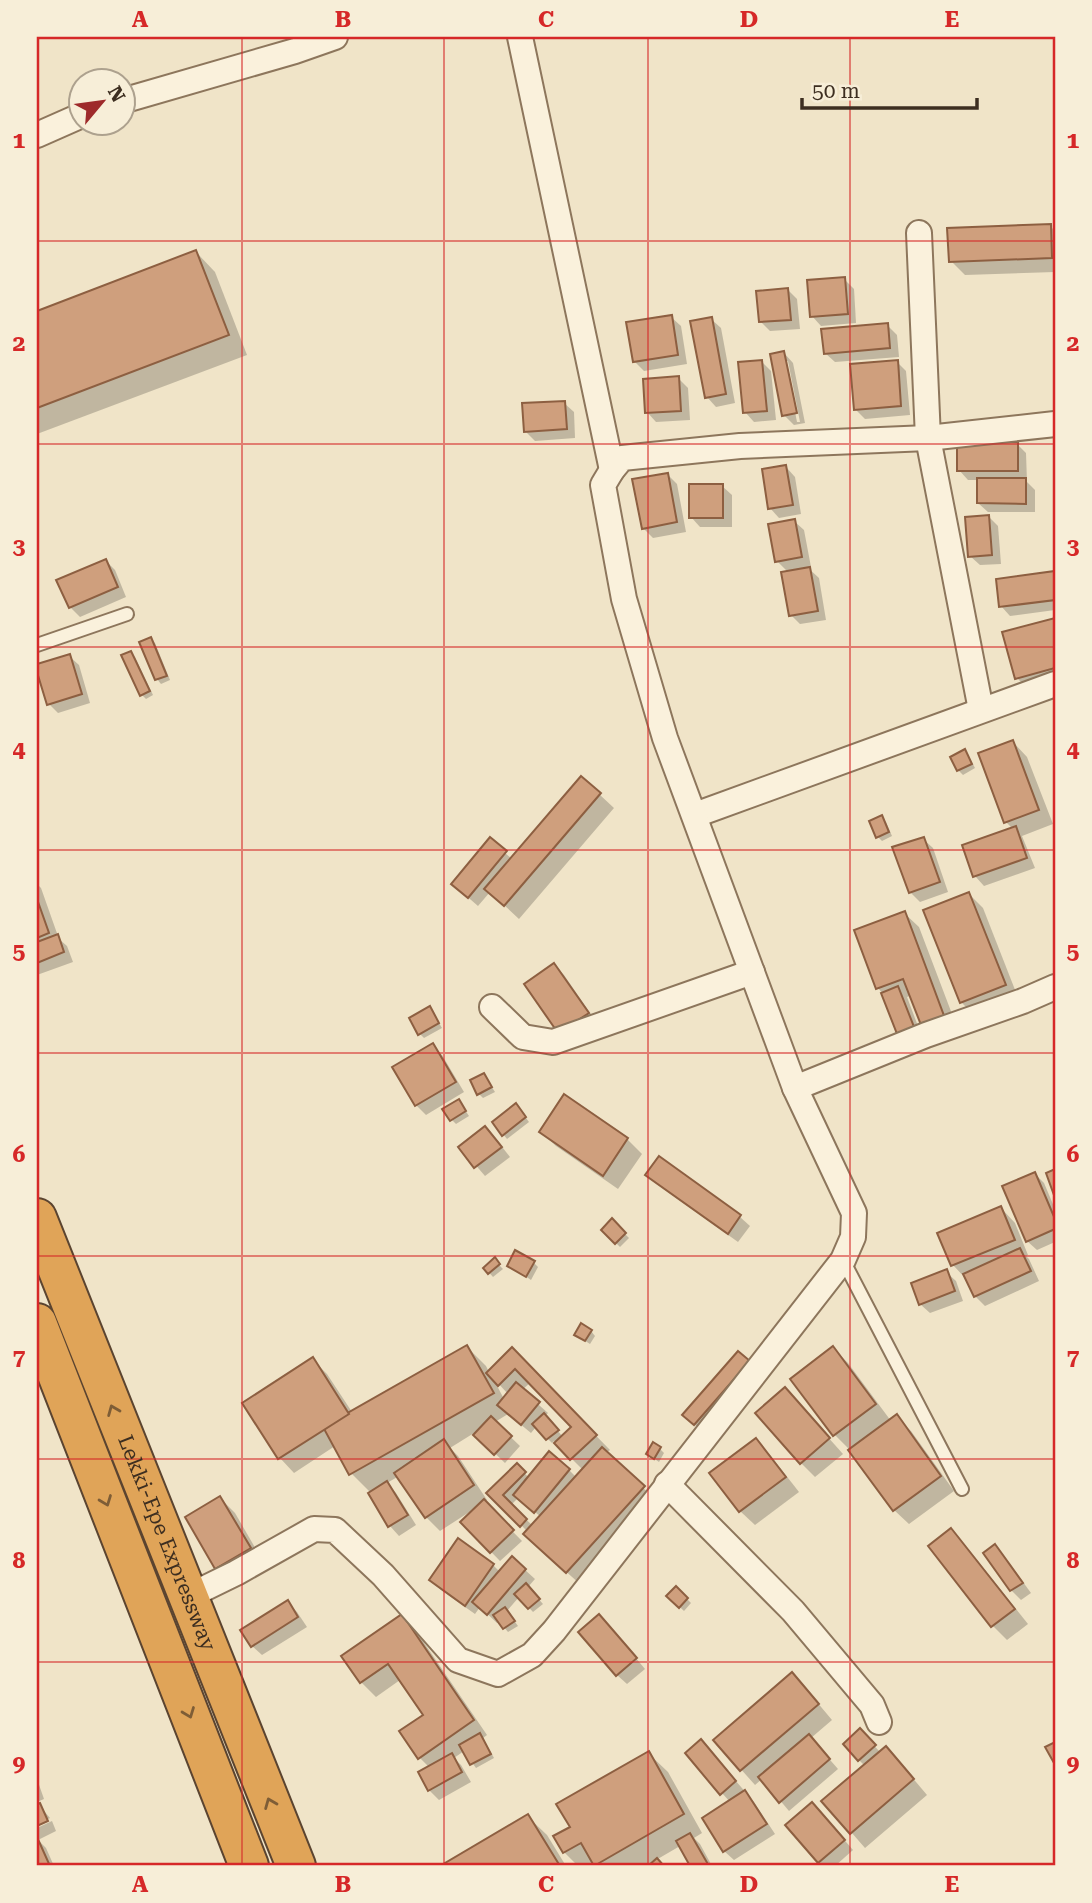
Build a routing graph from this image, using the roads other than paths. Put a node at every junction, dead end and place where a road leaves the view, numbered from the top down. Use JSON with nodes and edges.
{"nodes":[{"id":1,"x":335,"y":37,"type":"edge"},
{"id":2,"x":520,"y":37,"type":"edge"},
{"id":3,"x":136,"y":98,"type":"edge"},
{"id":4,"x":66,"y":123,"type":"edge"},
{"id":5,"x":37,"y":135,"type":"edge"},
{"id":6,"x":919,"y":233,"type":"dead end"},
{"id":7,"x":1055,"y":424,"type":"edge"},
{"id":8,"x":928,"y":438,"type":"junction"},
{"id":9,"x":612,"y":470,"type":"junction"},
{"id":10,"x":127,"y":614,"type":"dead end"},
{"id":11,"x":37,"y":645,"type":"edge"},
{"id":12,"x":1055,"y":684,"type":"edge"},
{"id":13,"x":981,"y":710,"type":"junction"},
{"id":14,"x":695,"y":815,"type":"junction"},
{"id":15,"x":752,"y":972,"type":"junction"},
{"id":16,"x":1055,"y":987,"type":"edge"},
{"id":17,"x":492,"y":1007,"type":"dead end"},
{"id":18,"x":795,"y":1088,"type":"junction"},
{"id":19,"x":37,"y":1218,"type":"edge"},
{"id":20,"x":843,"y":1260,"type":"junction"},
{"id":21,"x":37,"y":1323,"type":"edge"},
{"id":22,"x":667,"y":1484,"type":"junction"},
{"id":23,"x":962,"y":1489,"type":"dead end"},
{"id":24,"x":187,"y":1597,"type":"junction"},
{"id":25,"x":879,"y":1721,"type":"dead end"},
{"id":26,"x":249,"y":1866,"type":"edge"},
{"id":27,"x":296,"y":1866,"type":"edge"}],
"edges":[{"from":1,"to":3,"type":"street"},
{"from":2,"to":9,"type":"street"},
{"from":4,"to":5,"type":"street"},
{"from":6,"to":8,"type":"street"},
{"from":7,"to":8,"type":"street"},
{"from":8,"to":9,"type":"street"},
{"from":8,"to":13,"type":"street"},
{"from":9,"to":14,"type":"street"},
{"from":10,"to":11,"type":"lane"},
{"from":12,"to":13,"type":"street"},
{"from":13,"to":14,"type":"street"},
{"from":14,"to":15,"type":"street"},
{"from":15,"to":17,"type":"street"},
{"from":15,"to":18,"type":"street"},
{"from":16,"to":18,"type":"street"},
{"from":18,"to":20,"type":"street"},
{"from":24,"to":19,"type":"highway","name":"Lekki-Epe Expressway","one_way":true},
{"from":20,"to":22,"type":"street"},
{"from":20,"to":23,"type":"lane"},
{"from":21,"to":26,"type":"highway","name":"Lekki-Epe Expressway","one_way":true},
{"from":22,"to":24,"type":"street"},
{"from":22,"to":25,"type":"street"},
{"from":27,"to":24,"type":"highway","name":"Lekki-Epe Expressway","one_way":true}]}
